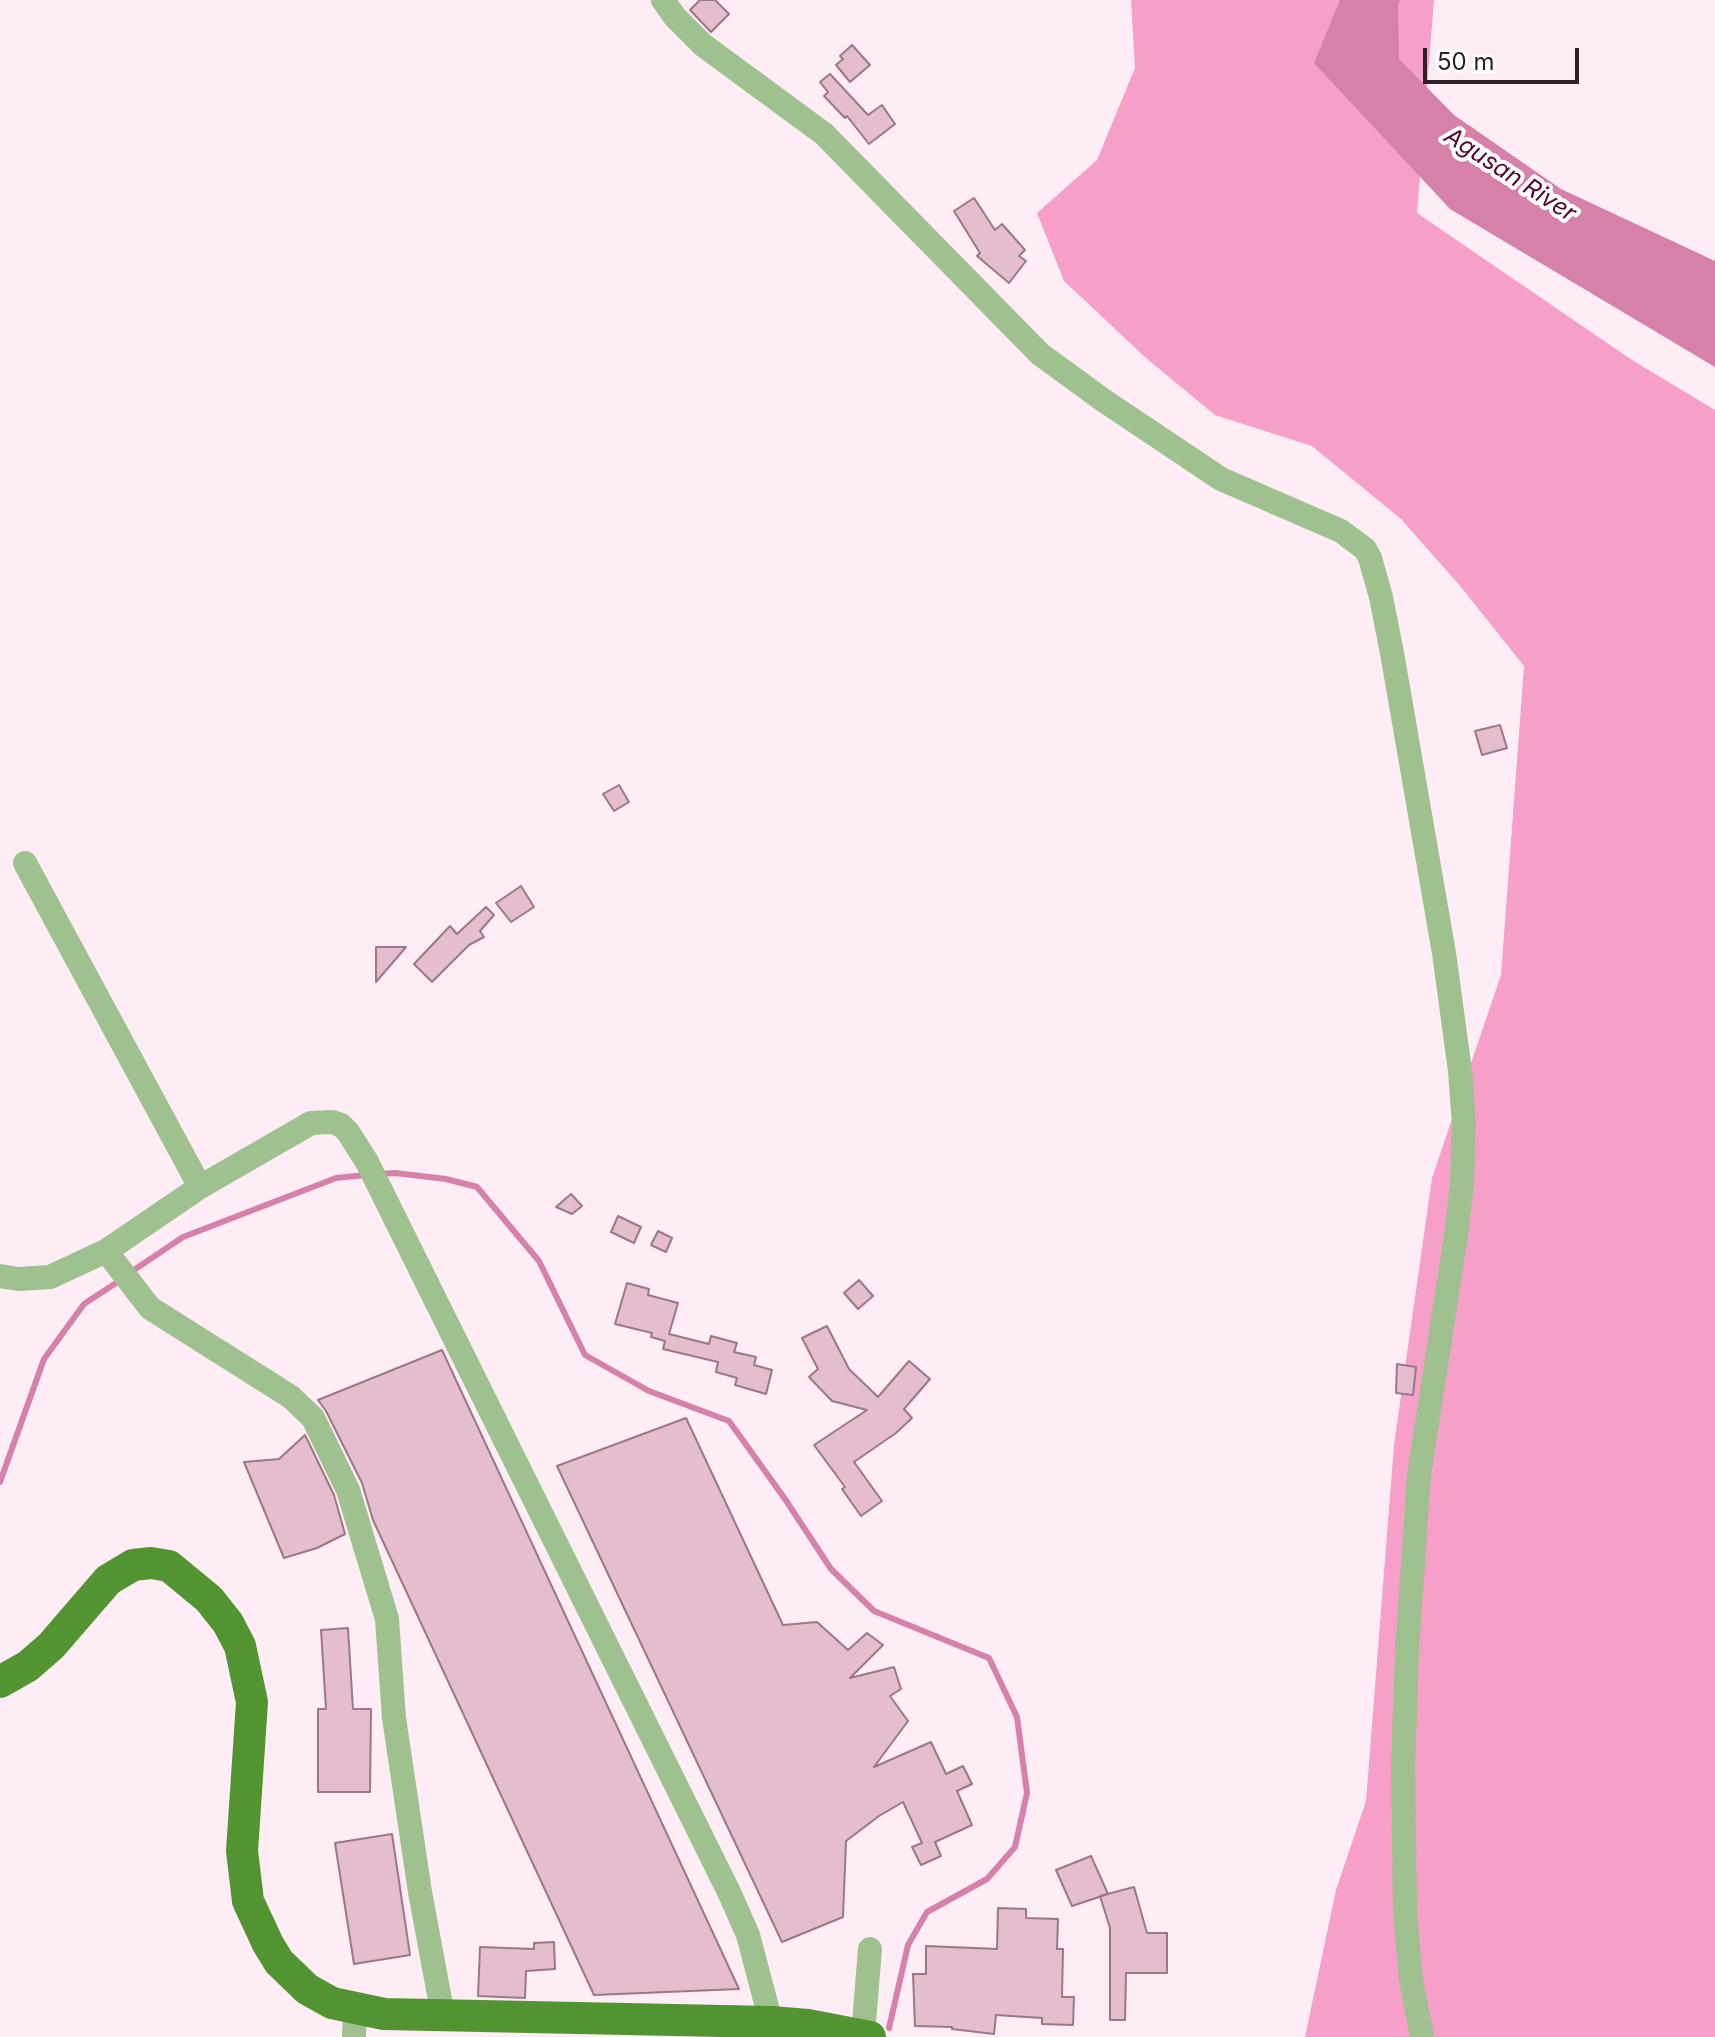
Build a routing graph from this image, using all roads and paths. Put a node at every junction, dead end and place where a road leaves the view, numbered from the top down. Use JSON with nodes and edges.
{"nodes":[{"id":1,"x":663,"y":0,"type":"edge"},
{"id":2,"x":25,"y":863,"type":"dead end"},
{"id":3,"x":200,"y":1187,"type":"junction"},
{"id":4,"x":106,"y":1251,"type":"junction"},
{"id":5,"x":0,"y":1276,"type":"edge"},
{"id":6,"x":0,"y":1682,"type":"edge"},
{"id":7,"x":870,"y":1949,"type":"dead end"},
{"id":8,"x":443,"y":2016,"type":"junction"},
{"id":9,"x":771,"y":2022,"type":"junction"},
{"id":10,"x":355,"y":2023,"type":"edge"},
{"id":11,"x":805,"y":2031,"type":"edge"},
{"id":12,"x":867,"y":2036,"type":"edge"},
{"id":13,"x":1422,"y":2037,"type":"edge"}],
"edges":[{"from":1,"to":13,"type":"street"},
{"from":2,"to":3,"type":"street"},
{"from":3,"to":4,"type":"street"},
{"from":3,"to":9,"type":"street"},
{"from":4,"to":5,"type":"street"},
{"from":4,"to":8,"type":"street"},
{"from":6,"to":10,"type":"main road"},
{"from":7,"to":12,"type":"street"},
{"from":8,"to":9,"type":"main road"},
{"from":8,"to":10,"type":"main road"},
{"from":9,"to":11,"type":"main road"},
{"from":11,"to":12,"type":"main road"}]}
